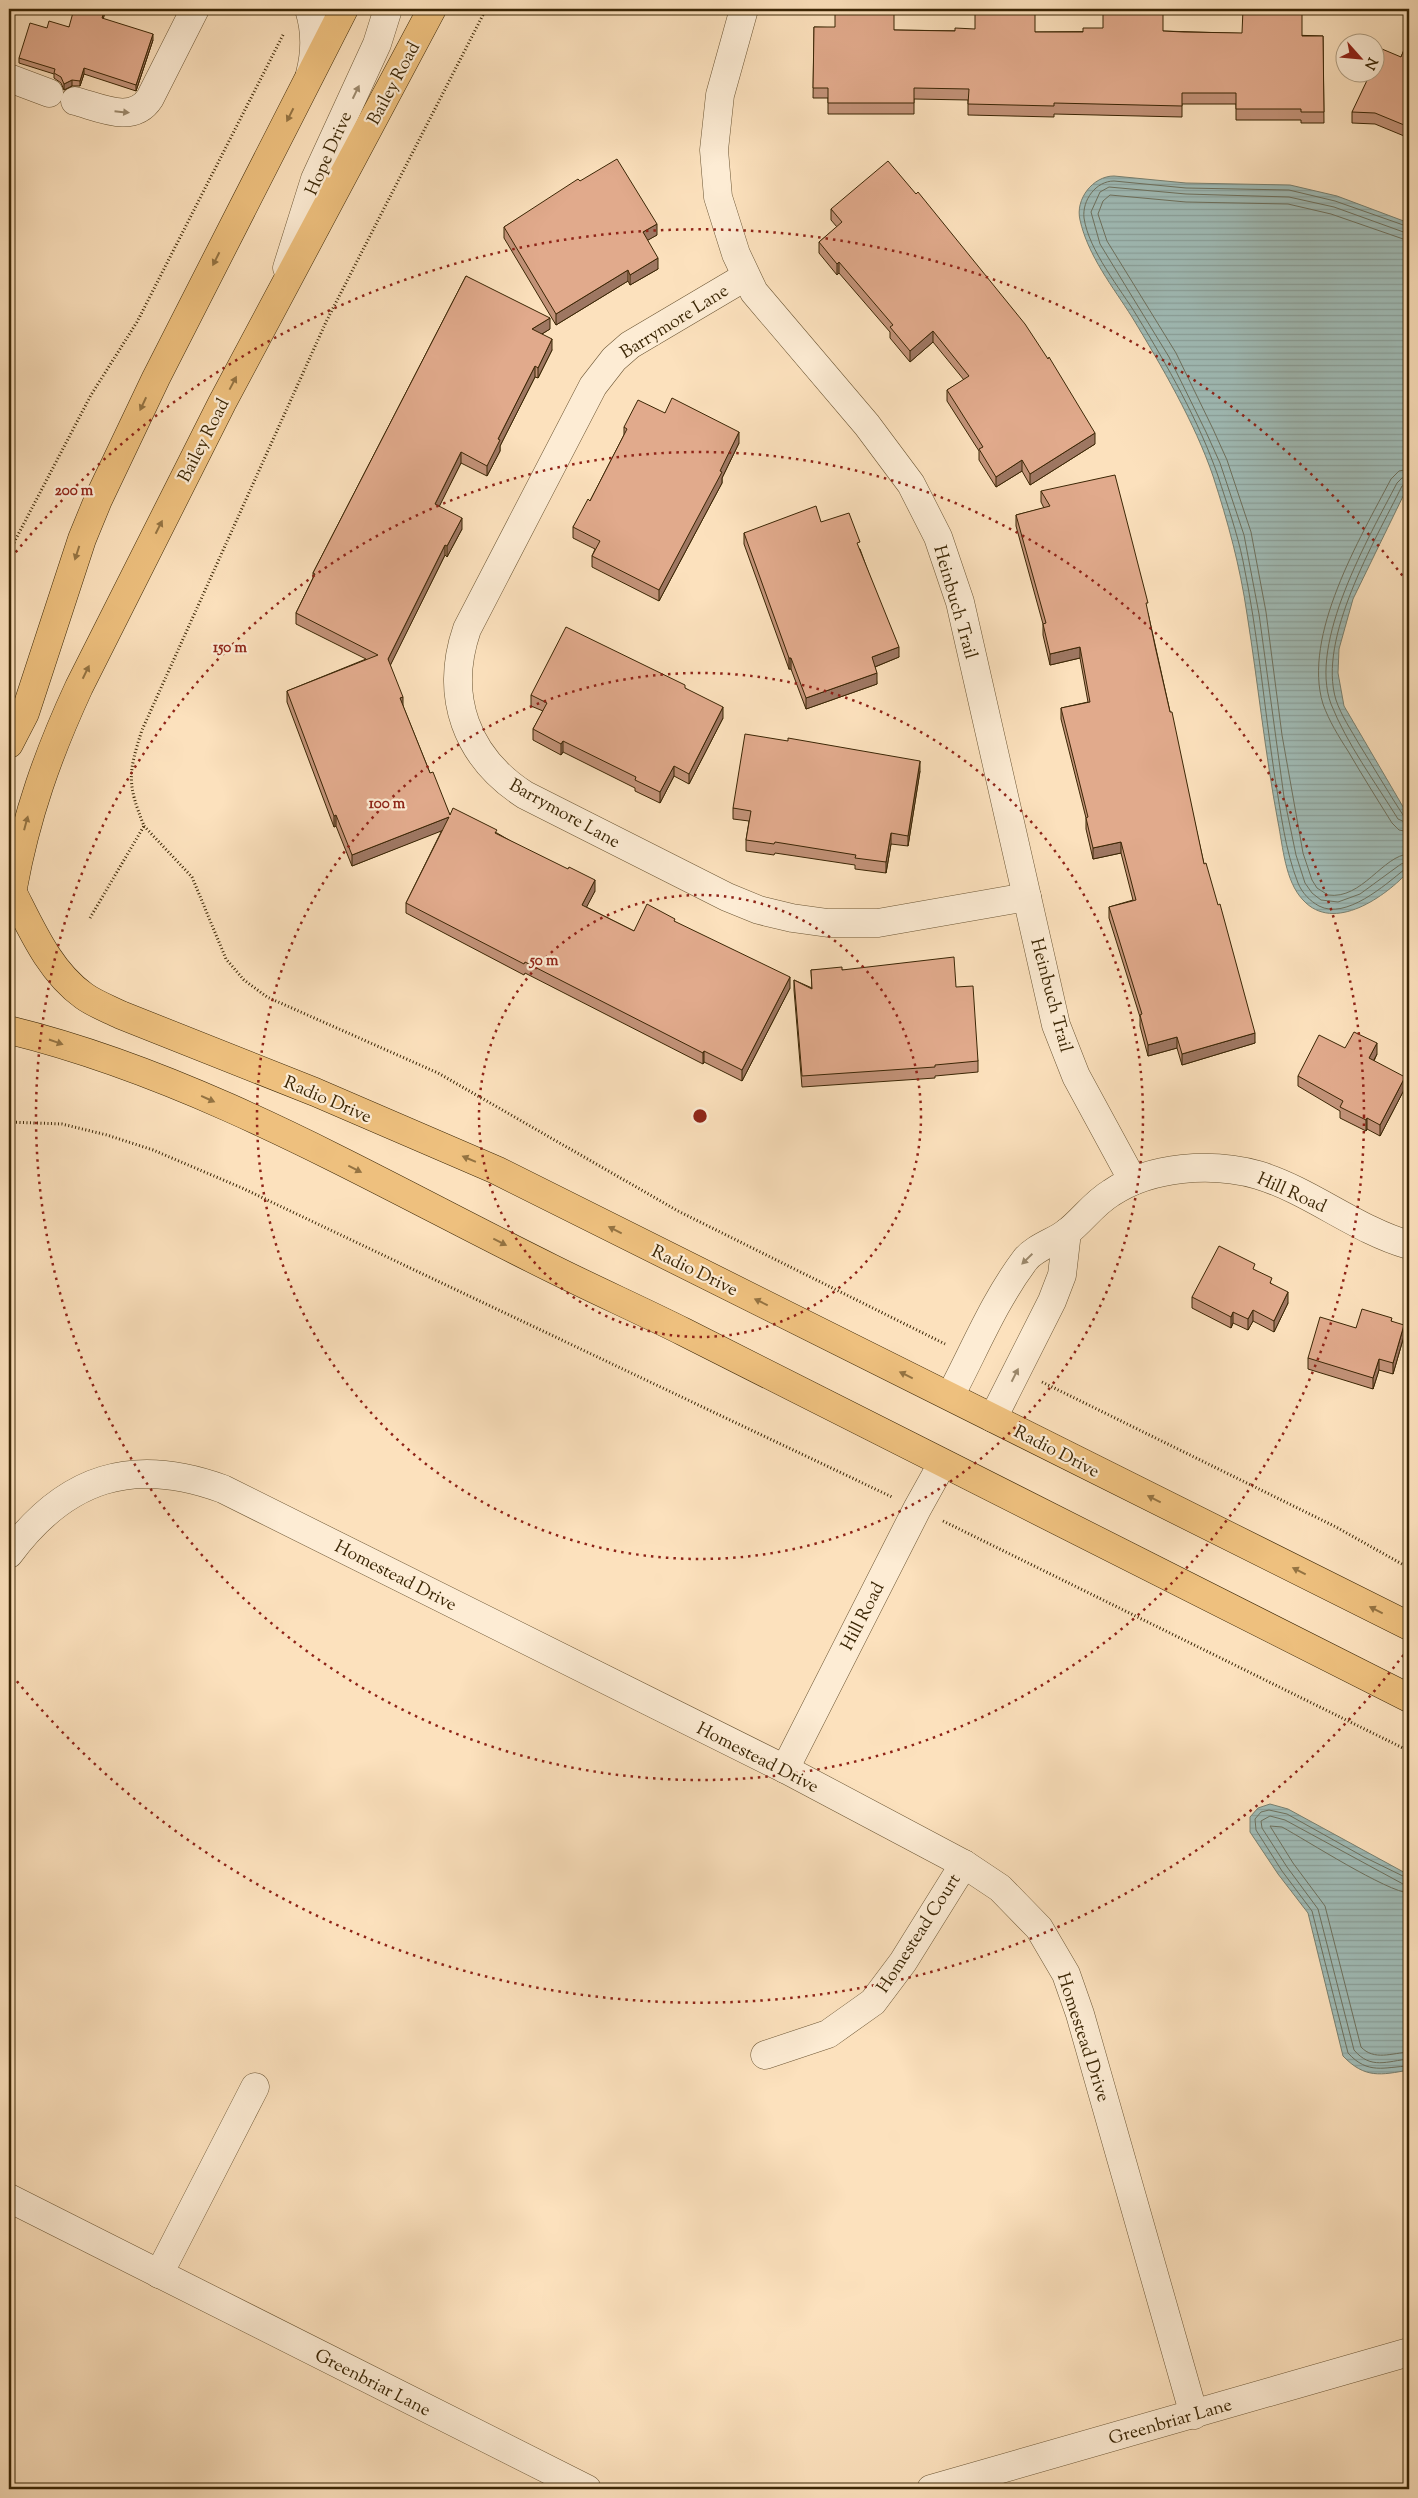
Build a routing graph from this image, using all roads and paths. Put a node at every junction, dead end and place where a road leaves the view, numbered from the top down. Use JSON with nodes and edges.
{"nodes":[{"id":1,"x":194,"y":9,"type":"edge"},
{"id":2,"x":309,"y":9,"type":"edge"},
{"id":3,"x":344,"y":9,"type":"edge"},
{"id":4,"x":388,"y":9,"type":"edge"},
{"id":5,"x":432,"y":9,"type":"edge"},
{"id":6,"x":486,"y":9,"type":"edge"},
{"id":7,"x":744,"y":9,"type":"edge"},
{"id":8,"x":286,"y":28,"type":"dead end"},
{"id":9,"x":310,"y":76,"type":"junction"},
{"id":10,"x":9,"y":78,"type":"edge"},
{"id":11,"x":49,"y":93,"type":"dead end"},
{"id":12,"x":75,"y":101,"type":"dead end"},
{"id":13,"x":745,"y":276,"type":"junction"},
{"id":14,"x":277,"y":300,"type":"junction"},
{"id":15,"x":9,"y":552,"type":"edge"},
{"id":16,"x":9,"y":744,"type":"edge"},
{"id":17,"x":144,"y":826,"type":"junction"},
{"id":18,"x":11,"y":893,"type":"edge"},
{"id":19,"x":1027,"y":897,"type":"junction"},
{"id":20,"x":90,"y":918,"type":"dead end"},
{"id":21,"x":9,"y":1030,"type":"edge"},
{"id":22,"x":9,"y":1122,"type":"edge"},
{"id":23,"x":1132,"y":1181,"type":"junction"},
{"id":24,"x":1067,"y":1232,"type":"junction"},
{"id":25,"x":1409,"y":1244,"type":"edge"},
{"id":26,"x":943,"y":1342,"type":"dead end"},
{"id":27,"x":1044,"y":1383,"type":"dead end"},
{"id":28,"x":950,"y":1396,"type":"junction"},
{"id":29,"x":993,"y":1418,"type":"junction"},
{"id":30,"x":942,"y":1464,"type":"junction"},
{"id":31,"x":876,"y":1489,"type":"dead end"},
{"id":32,"x":955,"y":1527,"type":"dead end"},
{"id":33,"x":9,"y":1554,"type":"edge"},
{"id":34,"x":1409,"y":1568,"type":"edge"},
{"id":35,"x":1409,"y":1626,"type":"edge"},
{"id":36,"x":1409,"y":1698,"type":"edge"},
{"id":37,"x":1409,"y":1751,"type":"edge"},
{"id":38,"x":785,"y":1769,"type":"junction"},
{"id":39,"x":964,"y":1864,"type":"junction"},
{"id":40,"x":765,"y":2054,"type":"dead end"},
{"id":41,"x":255,"y":2087,"type":"dead end"},
{"id":42,"x":9,"y":2198,"type":"edge"},
{"id":43,"x":159,"y":2274,"type":"junction"},
{"id":44,"x":1409,"y":2352,"type":"edge"},
{"id":45,"x":1194,"y":2415,"type":"junction"},
{"id":46,"x":587,"y":2489,"type":"edge"},
{"id":47,"x":931,"y":2489,"type":"edge"}],
"edges":[{"from":12,"to":1,"type":"street","one_way":true},
{"from":2,"to":9,"type":"street"},
{"from":3,"to":9,"type":"main road"},
{"from":14,"to":4,"type":"street","name":"Hope Drive","one_way":true},
{"from":5,"to":14,"type":"main road","name":"Bailey Road"},
{"from":6,"to":17,"type":"path"},
{"from":7,"to":13,"type":"street","name":"Heinbuch Trail"},
{"from":8,"to":15,"type":"path"},
{"from":9,"to":16,"type":"main road","one_way":true},
{"from":10,"to":11,"type":"street"},
{"from":13,"to":19,"type":"street","name":"Heinbuch Trail"},
{"from":13,"to":19,"type":"street","name":"Barrymore Lane"},
{"from":18,"to":14,"type":"main road","name":"Bailey Road","one_way":true},
{"from":17,"to":20,"type":"path"},
{"from":17,"to":26,"type":"path"},
{"from":28,"to":18,"type":"main road","name":"Radio Drive","one_way":true},
{"from":19,"to":23,"type":"street","name":"Heinbuch Trail"},
{"from":21,"to":30,"type":"main road","one_way":true},
{"from":22,"to":31,"type":"path"},
{"from":23,"to":24,"type":"street","name":"Hill Road"},
{"from":23,"to":25,"type":"street","name":"Hill Road"},
{"from":24,"to":28,"type":"street","name":"Hill Road","one_way":true},
{"from":29,"to":24,"type":"street","one_way":true},
{"from":27,"to":34,"type":"path"},
{"from":28,"to":29,"type":"main road","name":"Radio Drive"},
{"from":35,"to":29,"type":"main road","name":"Radio Drive","one_way":true},
{"from":30,"to":36,"type":"main road"},
{"from":30,"to":38,"type":"street","name":"Hill Road"},
{"from":32,"to":37,"type":"path"},
{"from":33,"to":38,"type":"street","name":"Homestead Drive"},
{"from":38,"to":39,"type":"street","name":"Homestead Drive"},
{"from":39,"to":40,"type":"street","name":"Homestead Court"},
{"from":39,"to":45,"type":"street","name":"Homestead Drive"},
{"from":41,"to":43,"type":"street"},
{"from":42,"to":43,"type":"street","name":"Greenbriar Lane"},
{"from":43,"to":46,"type":"street","name":"Greenbriar Lane"},
{"from":44,"to":45,"type":"street","name":"Greenbriar Lane"},
{"from":45,"to":47,"type":"street","name":"Greenbriar Lane"}]}
